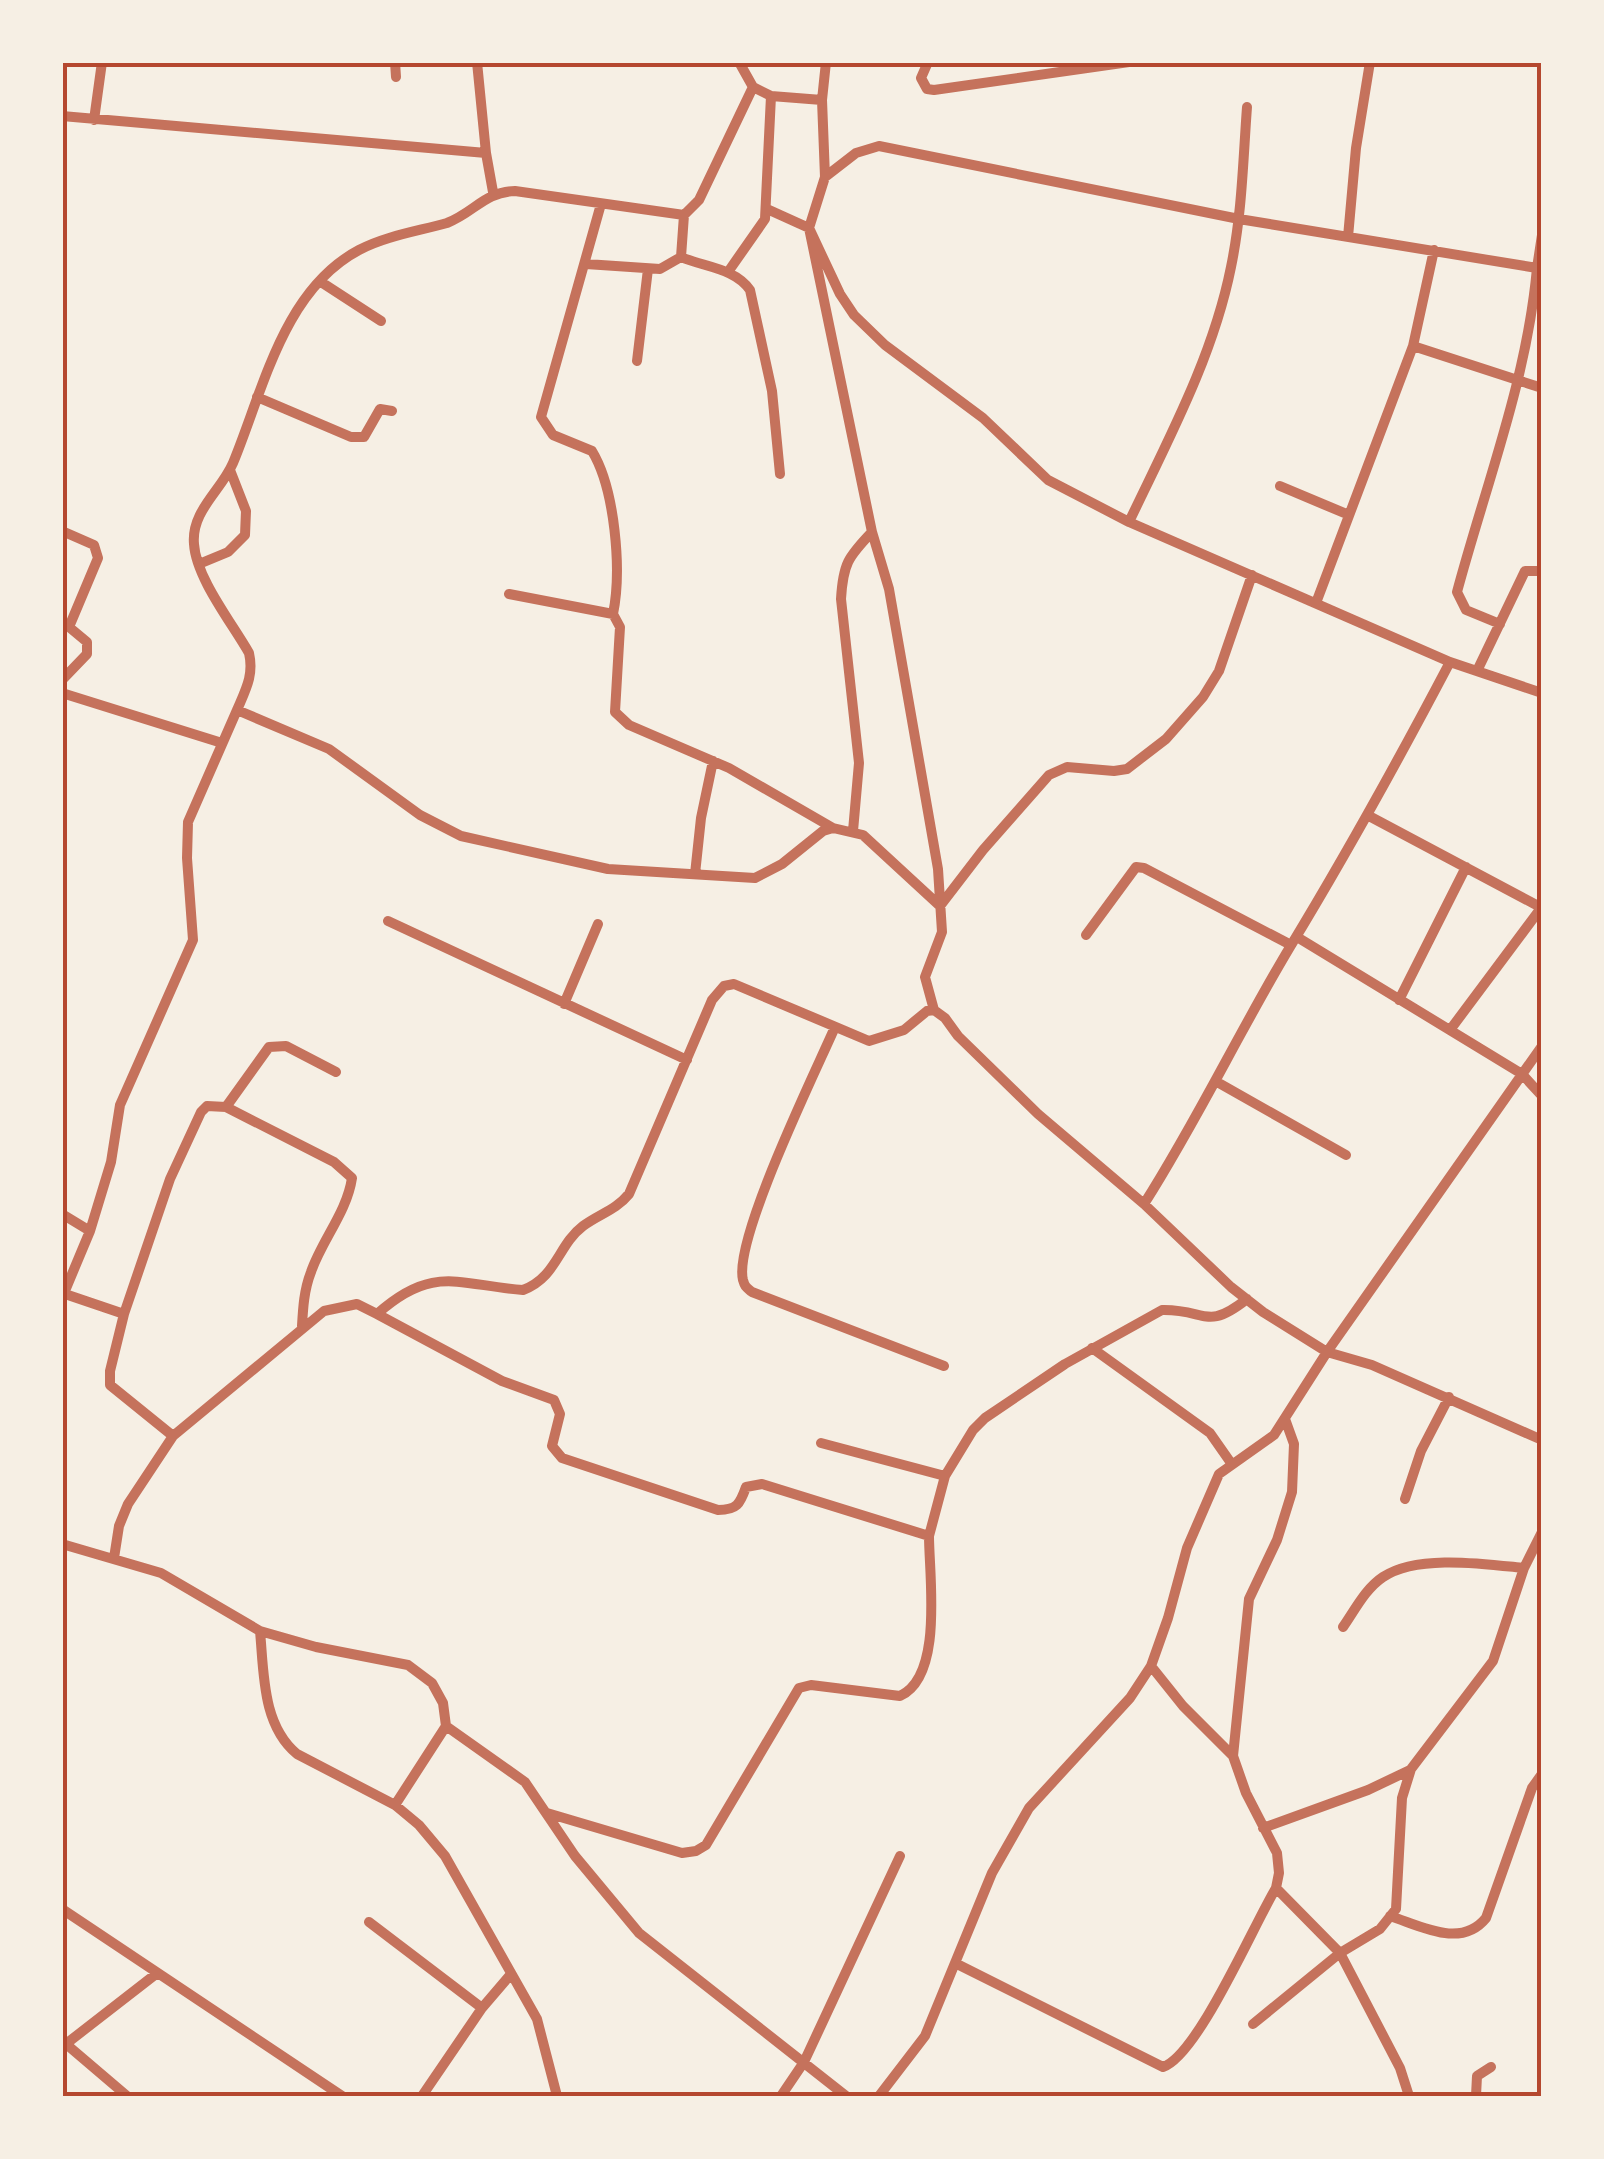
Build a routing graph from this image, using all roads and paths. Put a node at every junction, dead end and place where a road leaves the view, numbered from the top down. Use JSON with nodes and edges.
{"nodes":[{"id":1,"x":102,"y":62,"type":"edge"},
{"id":2,"x":395,"y":62,"type":"edge"},
{"id":3,"x":477,"y":62,"type":"edge"},
{"id":4,"x":740,"y":62,"type":"edge"},
{"id":5,"x":826,"y":62,"type":"edge"},
{"id":6,"x":928,"y":62,"type":"edge"},
{"id":7,"x":1129,"y":62,"type":"edge"},
{"id":8,"x":1370,"y":62,"type":"edge"},
{"id":9,"x":396,"y":76,"type":"dead end"},
{"id":10,"x":752,"y":87,"type":"junction"},
{"id":11,"x":771,"y":96,"type":"junction"},
{"id":12,"x":822,"y":100,"type":"junction"},
{"id":13,"x":1247,"y":107,"type":"dead end"},
{"id":14,"x":62,"y":116,"type":"edge"},
{"id":15,"x":94,"y":120,"type":"junction"},
{"id":16,"x":486,"y":154,"type":"junction"},
{"id":17,"x":826,"y":177,"type":"junction"},
{"id":18,"x":493,"y":192,"type":"junction"},
{"id":19,"x":600,"y":204,"type":"junction"},
{"id":20,"x":767,"y":208,"type":"junction"},
{"id":21,"x":684,"y":215,"type":"junction"},
{"id":22,"x":1240,"y":219,"type":"junction"},
{"id":23,"x":809,"y":228,"type":"junction"},
{"id":24,"x":1542,"y":235,"type":"edge"},
{"id":25,"x":1348,"y":237,"type":"junction"},
{"id":26,"x":1434,"y":250,"type":"junction"},
{"id":27,"x":681,"y":257,"type":"junction"},
{"id":28,"x":586,"y":264,"type":"junction"},
{"id":29,"x":1536,"y":268,"type":"junction"},
{"id":30,"x":648,"y":269,"type":"junction"},
{"id":31,"x":728,"y":272,"type":"junction"},
{"id":32,"x":321,"y":282,"type":"junction"},
{"id":33,"x":381,"y":321,"type":"dead end"},
{"id":34,"x":1412,"y":346,"type":"junction"},
{"id":35,"x":636,"y":361,"type":"dead end"},
{"id":36,"x":1520,"y":379,"type":"junction"},
{"id":37,"x":1542,"y":388,"type":"edge"},
{"id":38,"x":256,"y":397,"type":"junction"},
{"id":39,"x":392,"y":411,"type":"dead end"},
{"id":40,"x":230,"y":470,"type":"junction"},
{"id":41,"x":780,"y":474,"type":"dead end"},
{"id":42,"x":1280,"y":486,"type":"dead end"},
{"id":43,"x":1349,"y":514,"type":"junction"},
{"id":44,"x":1129,"y":522,"type":"junction"},
{"id":45,"x":62,"y":531,"type":"edge"},
{"id":46,"x":872,"y":532,"type":"junction"},
{"id":47,"x":199,"y":564,"type":"junction"},
{"id":48,"x":1542,"y":571,"type":"edge"},
{"id":49,"x":1252,"y":574,"type":"junction"},
{"id":50,"x":509,"y":594,"type":"dead end"},
{"id":51,"x":1316,"y":603,"type":"junction"},
{"id":52,"x":613,"y":614,"type":"junction"},
{"id":53,"x":1500,"y":624,"type":"junction"},
{"id":54,"x":1450,"y":662,"type":"junction"},
{"id":55,"x":1477,"y":671,"type":"junction"},
{"id":56,"x":62,"y":680,"type":"edge"},
{"id":57,"x":62,"y":693,"type":"edge"},
{"id":58,"x":1542,"y":694,"type":"edge"},
{"id":59,"x":237,"y":710,"type":"junction"},
{"id":60,"x":222,"y":743,"type":"junction"},
{"id":61,"x":713,"y":761,"type":"junction"},
{"id":62,"x":1370,"y":816,"type":"junction"},
{"id":63,"x":833,"y":828,"type":"junction"},
{"id":64,"x":853,"y":831,"type":"junction"},
{"id":65,"x":1466,"y":867,"type":"junction"},
{"id":66,"x":695,"y":874,"type":"junction"},
{"id":67,"x":940,"y":906,"type":"junction"},
{"id":68,"x":1541,"y":908,"type":"edge"},
{"id":69,"x":388,"y":922,"type":"dead end"},
{"id":70,"x":598,"y":924,"type":"dead end"},
{"id":71,"x":1086,"y":935,"type":"dead end"},
{"id":72,"x":1294,"y":941,"type":"junction"},
{"id":73,"x":1400,"y":1000,"type":"junction"},
{"id":74,"x":564,"y":1004,"type":"junction"},
{"id":75,"x":934,"y":1010,"type":"junction"},
{"id":76,"x":835,"y":1028,"type":"junction"},
{"id":77,"x":1450,"y":1030,"type":"junction"},
{"id":78,"x":1542,"y":1046,"type":"edge"},
{"id":79,"x":687,"y":1060,"type":"junction"},
{"id":80,"x":336,"y":1072,"type":"dead end"},
{"id":81,"x":1522,"y":1074,"type":"junction"},
{"id":82,"x":1216,"y":1082,"type":"junction"},
{"id":83,"x":1542,"y":1096,"type":"edge"},
{"id":84,"x":226,"y":1107,"type":"junction"},
{"id":85,"x":1346,"y":1155,"type":"dead end"},
{"id":86,"x":1144,"y":1204,"type":"junction"},
{"id":87,"x":62,"y":1214,"type":"edge"},
{"id":88,"x":90,"y":1231,"type":"junction"},
{"id":89,"x":64,"y":1296,"type":"edge"},
{"id":90,"x":1247,"y":1300,"type":"junction"},
{"id":91,"x":124,"y":1314,"type":"junction"},
{"id":92,"x":377,"y":1314,"type":"junction"},
{"id":93,"x":302,"y":1326,"type":"junction"},
{"id":94,"x":1092,"y":1348,"type":"junction"},
{"id":95,"x":1326,"y":1352,"type":"junction"},
{"id":96,"x":944,"y":1366,"type":"dead end"},
{"id":97,"x":1449,"y":1398,"type":"junction"},
{"id":98,"x":1285,"y":1419,"type":"junction"},
{"id":99,"x":173,"y":1436,"type":"junction"},
{"id":100,"x":1542,"y":1440,"type":"edge"},
{"id":101,"x":822,"y":1444,"type":"dead end"},
{"id":102,"x":1232,"y":1463,"type":"junction"},
{"id":103,"x":945,"y":1476,"type":"junction"},
{"id":104,"x":1405,"y":1499,"type":"dead end"},
{"id":105,"x":1542,"y":1532,"type":"edge"},
{"id":106,"x":929,"y":1536,"type":"junction"},
{"id":107,"x":62,"y":1544,"type":"edge"},
{"id":108,"x":114,"y":1558,"type":"junction"},
{"id":109,"x":1524,"y":1568,"type":"junction"},
{"id":110,"x":1343,"y":1627,"type":"dead end"},
{"id":111,"x":260,"y":1631,"type":"junction"},
{"id":112,"x":1150,"y":1666,"type":"junction"},
{"id":113,"x":446,"y":1726,"type":"junction"},
{"id":114,"x":1233,"y":1756,"type":"junction"},
{"id":115,"x":1411,"y":1769,"type":"junction"},
{"id":116,"x":1542,"y":1774,"type":"edge"},
{"id":117,"x":395,"y":1804,"type":"junction"},
{"id":118,"x":546,"y":1813,"type":"junction"},
{"id":119,"x":1263,"y":1828,"type":"junction"},
{"id":120,"x":900,"y":1856,"type":"dead end"},
{"id":121,"x":1276,"y":1888,"type":"junction"},
{"id":122,"x":62,"y":1909,"type":"edge"},
{"id":123,"x":1390,"y":1916,"type":"junction"},
{"id":124,"x":369,"y":1922,"type":"dead end"},
{"id":125,"x":1340,"y":1953,"type":"junction"},
{"id":126,"x":957,"y":1964,"type":"junction"},
{"id":127,"x":156,"y":1974,"type":"junction"},
{"id":128,"x":511,"y":1974,"type":"junction"},
{"id":129,"x":482,"y":2008,"type":"junction"},
{"id":130,"x":1253,"y":2024,"type":"dead end"},
{"id":131,"x":64,"y":2045,"type":"edge"},
{"id":132,"x":804,"y":2062,"type":"junction"},
{"id":133,"x":1491,"y":2067,"type":"dead end"},
{"id":134,"x":127,"y":2096,"type":"edge"},
{"id":135,"x":342,"y":2096,"type":"edge"},
{"id":136,"x":422,"y":2096,"type":"edge"},
{"id":137,"x":557,"y":2096,"type":"edge"},
{"id":138,"x":781,"y":2096,"type":"edge"},
{"id":139,"x":846,"y":2096,"type":"edge"},
{"id":140,"x":879,"y":2096,"type":"edge"},
{"id":141,"x":1409,"y":2096,"type":"edge"},
{"id":142,"x":1476,"y":2096,"type":"edge"}],
"edges":[{"from":1,"to":15,"type":"street"},
{"from":2,"to":9,"type":"street"},
{"from":3,"to":16,"type":"street"},
{"from":4,"to":10,"type":"street"},
{"from":5,"to":12,"type":"street"},
{"from":6,"to":7,"type":"street"},
{"from":8,"to":25,"type":"street"},
{"from":10,"to":11,"type":"street"},
{"from":10,"to":21,"type":"street"},
{"from":11,"to":12,"type":"street"},
{"from":11,"to":20,"type":"street"},
{"from":12,"to":17,"type":"street"},
{"from":13,"to":22,"type":"street"},
{"from":14,"to":15,"type":"street"},
{"from":15,"to":16,"type":"street"},
{"from":16,"to":18,"type":"street"},
{"from":17,"to":22,"type":"street"},
{"from":17,"to":23,"type":"street"},
{"from":18,"to":19,"type":"street"},
{"from":18,"to":32,"type":"street"},
{"from":19,"to":21,"type":"street"},
{"from":19,"to":28,"type":"street"},
{"from":20,"to":23,"type":"street"},
{"from":20,"to":31,"type":"street"},
{"from":21,"to":27,"type":"street"},
{"from":22,"to":25,"type":"street"},
{"from":22,"to":44,"type":"street"},
{"from":23,"to":44,"type":"street"},
{"from":23,"to":46,"type":"street"},
{"from":24,"to":29,"type":"street"},
{"from":25,"to":26,"type":"street"},
{"from":26,"to":29,"type":"street"},
{"from":26,"to":34,"type":"street"},
{"from":27,"to":30,"type":"street"},
{"from":27,"to":31,"type":"street"},
{"from":28,"to":30,"type":"street"},
{"from":28,"to":52,"type":"street"},
{"from":29,"to":36,"type":"street"},
{"from":30,"to":35,"type":"street"},
{"from":31,"to":41,"type":"street"},
{"from":32,"to":33,"type":"street"},
{"from":32,"to":38,"type":"street"},
{"from":34,"to":36,"type":"street"},
{"from":34,"to":43,"type":"street"},
{"from":36,"to":37,"type":"street"},
{"from":36,"to":53,"type":"street"},
{"from":38,"to":39,"type":"street"},
{"from":38,"to":40,"type":"street"},
{"from":40,"to":47,"type":"street"},
{"from":40,"to":47,"type":"street"},
{"from":42,"to":43,"type":"street"},
{"from":43,"to":51,"type":"street"},
{"from":44,"to":49,"type":"street"},
{"from":45,"to":56,"type":"street"},
{"from":46,"to":64,"type":"street"},
{"from":46,"to":67,"type":"street"},
{"from":47,"to":59,"type":"street"},
{"from":48,"to":53,"type":"street"},
{"from":49,"to":51,"type":"street"},
{"from":49,"to":67,"type":"street"},
{"from":50,"to":52,"type":"street"},
{"from":51,"to":54,"type":"street"},
{"from":52,"to":61,"type":"street"},
{"from":53,"to":55,"type":"street"},
{"from":54,"to":55,"type":"street"},
{"from":54,"to":62,"type":"street"},
{"from":55,"to":58,"type":"street"},
{"from":57,"to":60,"type":"street"},
{"from":59,"to":60,"type":"street"},
{"from":59,"to":66,"type":"street"},
{"from":60,"to":88,"type":"street"},
{"from":61,"to":63,"type":"street"},
{"from":61,"to":66,"type":"street"},
{"from":62,"to":65,"type":"street"},
{"from":62,"to":72,"type":"street"},
{"from":63,"to":64,"type":"street"},
{"from":63,"to":66,"type":"street"},
{"from":64,"to":67,"type":"street"},
{"from":65,"to":68,"type":"street"},
{"from":65,"to":73,"type":"street"},
{"from":67,"to":75,"type":"street"},
{"from":68,"to":77,"type":"street"},
{"from":69,"to":74,"type":"street"},
{"from":70,"to":74,"type":"street"},
{"from":71,"to":72,"type":"street"},
{"from":72,"to":73,"type":"street"},
{"from":72,"to":82,"type":"street"},
{"from":73,"to":77,"type":"street"},
{"from":74,"to":79,"type":"street"},
{"from":75,"to":76,"type":"street"},
{"from":75,"to":86,"type":"street"},
{"from":76,"to":79,"type":"street"},
{"from":76,"to":96,"type":"street"},
{"from":77,"to":81,"type":"street"},
{"from":78,"to":81,"type":"street"},
{"from":79,"to":92,"type":"street"},
{"from":80,"to":84,"type":"street"},
{"from":81,"to":83,"type":"street"},
{"from":81,"to":95,"type":"street"},
{"from":82,"to":85,"type":"street"},
{"from":82,"to":86,"type":"street"},
{"from":84,"to":91,"type":"street"},
{"from":84,"to":93,"type":"street"},
{"from":86,"to":90,"type":"street"},
{"from":87,"to":88,"type":"street"},
{"from":88,"to":89,"type":"street"},
{"from":89,"to":91,"type":"street"},
{"from":90,"to":94,"type":"street"},
{"from":90,"to":95,"type":"street"},
{"from":91,"to":99,"type":"street"},
{"from":92,"to":93,"type":"street"},
{"from":92,"to":106,"type":"street"},
{"from":93,"to":99,"type":"street"},
{"from":94,"to":102,"type":"street"},
{"from":94,"to":103,"type":"street"},
{"from":95,"to":97,"type":"street"},
{"from":95,"to":98,"type":"street"},
{"from":97,"to":100,"type":"street"},
{"from":97,"to":104,"type":"street"},
{"from":98,"to":102,"type":"street"},
{"from":98,"to":114,"type":"street"},
{"from":99,"to":108,"type":"street"},
{"from":101,"to":103,"type":"street"},
{"from":102,"to":112,"type":"street"},
{"from":103,"to":106,"type":"street"},
{"from":105,"to":109,"type":"street"},
{"from":106,"to":118,"type":"street"},
{"from":107,"to":108,"type":"street"},
{"from":108,"to":111,"type":"street"},
{"from":109,"to":110,"type":"street"},
{"from":109,"to":115,"type":"street"},
{"from":111,"to":113,"type":"street"},
{"from":111,"to":117,"type":"street"},
{"from":112,"to":114,"type":"street"},
{"from":112,"to":126,"type":"street"},
{"from":113,"to":117,"type":"street"},
{"from":113,"to":118,"type":"street"},
{"from":114,"to":119,"type":"street"},
{"from":115,"to":119,"type":"street"},
{"from":115,"to":123,"type":"street"},
{"from":116,"to":123,"type":"street"},
{"from":117,"to":128,"type":"street"},
{"from":118,"to":132,"type":"street"},
{"from":119,"to":121,"type":"street"},
{"from":120,"to":132,"type":"street"},
{"from":121,"to":125,"type":"street"},
{"from":121,"to":126,"type":"street"},
{"from":122,"to":127,"type":"street"},
{"from":123,"to":125,"type":"street"},
{"from":124,"to":129,"type":"street"},
{"from":125,"to":130,"type":"street"},
{"from":125,"to":141,"type":"street"},
{"from":126,"to":140,"type":"street"},
{"from":127,"to":131,"type":"street"},
{"from":127,"to":135,"type":"street"},
{"from":128,"to":129,"type":"street"},
{"from":128,"to":137,"type":"street"},
{"from":129,"to":136,"type":"street"},
{"from":131,"to":134,"type":"street"},
{"from":132,"to":138,"type":"street"},
{"from":132,"to":139,"type":"street"},
{"from":133,"to":142,"type":"street"}]}
